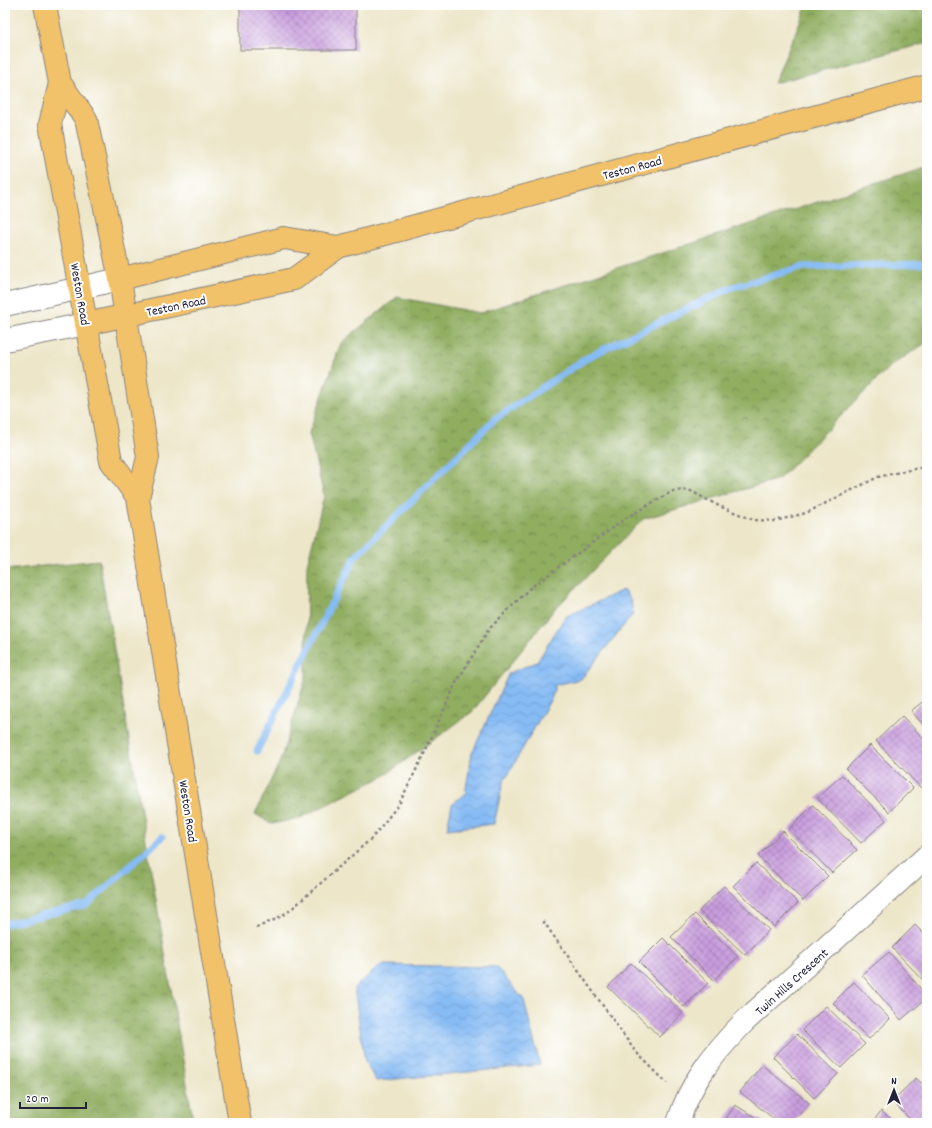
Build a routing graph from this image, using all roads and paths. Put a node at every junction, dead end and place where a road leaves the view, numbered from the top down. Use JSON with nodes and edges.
{"nodes":[{"id":1,"x":45,"y":5,"type":"edge"},
{"id":2,"x":60,"y":83,"type":"junction"},
{"id":3,"x":927,"y":86,"type":"edge"},
{"id":4,"x":338,"y":247,"type":"junction"},
{"id":5,"x":120,"y":279,"type":"junction"},
{"id":6,"x":80,"y":288,"type":"junction"},
{"id":7,"x":5,"y":305,"type":"edge"},
{"id":8,"x":126,"y":316,"type":"junction"},
{"id":9,"x":86,"y":324,"type":"junction"},
{"id":10,"x":5,"y":340,"type":"edge"},
{"id":11,"x":927,"y":468,"type":"edge"},
{"id":12,"x":138,"y":498,"type":"junction"},
{"id":13,"x":927,"y":856,"type":"edge"},
{"id":14,"x":543,"y":921,"type":"dead end"},
{"id":15,"x":256,"y":928,"type":"dead end"},
{"id":16,"x":667,"y":1083,"type":"dead end"},
{"id":17,"x":240,"y":1123,"type":"edge"},
{"id":18,"x":678,"y":1123,"type":"edge"}],
"edges":[{"from":1,"to":2,"type":"main road","name":"Weston Road"},
{"from":2,"to":5,"type":"main road","name":"Weston Road"},
{"from":2,"to":6,"type":"main road","name":"Weston Road"},
{"from":3,"to":4,"type":"main road","name":"Teston Road"},
{"from":4,"to":5,"type":"main road","name":"Teston Road"},
{"from":4,"to":8,"type":"main road","name":"Teston Road"},
{"from":5,"to":6,"type":"street","name":"Teston Road"},
{"from":5,"to":8,"type":"main road","name":"Weston Road"},
{"from":6,"to":7,"type":"street","name":"Teston Road"},
{"from":6,"to":9,"type":"main road","name":"Weston Road"},
{"from":8,"to":9,"type":"main road","name":"Teston Road"},
{"from":8,"to":12,"type":"main road","name":"Weston Road"},
{"from":9,"to":10,"type":"street","name":"Teston Road"},
{"from":9,"to":12,"type":"main road","name":"Weston Road"},
{"from":11,"to":15,"type":"path"},
{"from":12,"to":17,"type":"main road","name":"Weston Road"},
{"from":13,"to":18,"type":"street","name":"Twin Hills Crescent"},
{"from":14,"to":16,"type":"path"}]}
